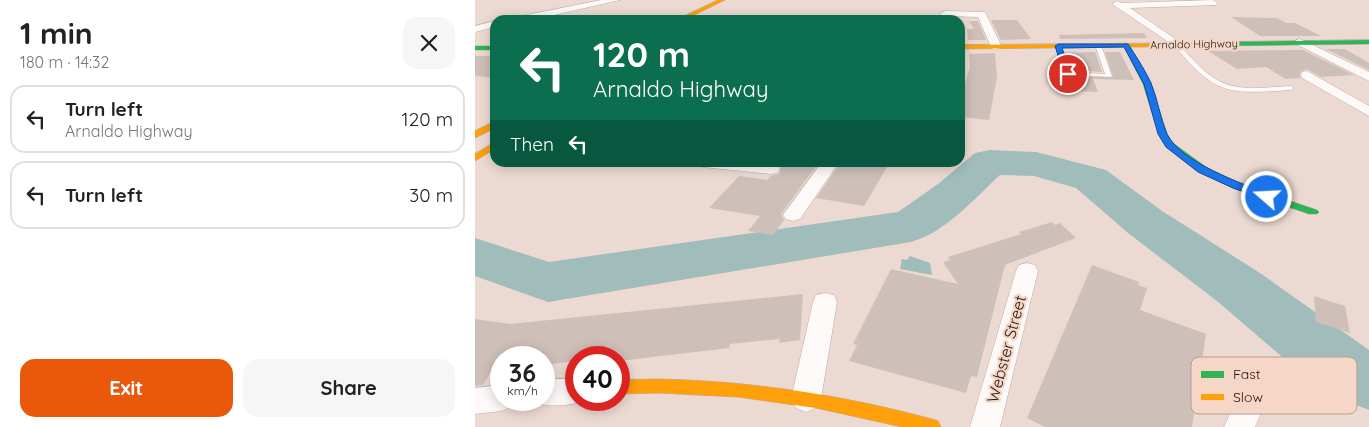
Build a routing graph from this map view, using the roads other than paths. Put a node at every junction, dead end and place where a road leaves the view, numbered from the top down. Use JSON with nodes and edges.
{"nodes":[{"id":1,"x":615,"y":0,"type":"edge"},
{"id":2,"x":721,"y":0,"type":"edge"},
{"id":3,"x":737,"y":0,"type":"edge"},
{"id":4,"x":1171,"y":2,"type":"edge"},
{"id":5,"x":1115,"y":3,"type":"edge"},
{"id":6,"x":1213,"y":3,"type":"dead end"},
{"id":7,"x":945,"y":14,"type":"dead end"},
{"id":8,"x":542,"y":15,"type":"edge"},
{"id":9,"x":690,"y":15,"type":"edge"},
{"id":10,"x":709,"y":15,"type":"edge"},
{"id":11,"x":490,"y":25,"type":"edge"},
{"id":12,"x":475,"y":29,"type":"edge"},
{"id":13,"x":1300,"y":42,"type":"junction"},
{"id":14,"x":1369,"y":42,"type":"edge"},
{"id":15,"x":1175,"y":44,"type":"junction"},
{"id":16,"x":1126,"y":45,"type":"junction"},
{"id":17,"x":1058,"y":46,"type":"junction"},
{"id":18,"x":1098,"y":46,"type":"junction"},
{"id":19,"x":965,"y":47,"type":"edge"},
{"id":20,"x":996,"y":47,"type":"junction"},
{"id":21,"x":475,"y":48,"type":"edge"},
{"id":22,"x":490,"y":48,"type":"edge"},
{"id":23,"x":1307,"y":75,"type":"dead end"},
{"id":24,"x":1369,"y":77,"type":"edge"},
{"id":25,"x":1291,"y":88,"type":"dead end"},
{"id":26,"x":1369,"y":112,"type":"edge"},
{"id":27,"x":490,"y":127,"type":"edge"},
{"id":28,"x":475,"y":135,"type":"edge"},
{"id":29,"x":490,"y":148,"type":"edge"},
{"id":30,"x":475,"y":158,"type":"edge"},
{"id":31,"x":755,"y":167,"type":"edge"},
{"id":32,"x":827,"y":167,"type":"edge"},
{"id":33,"x":771,"y":169,"type":"dead end"},
{"id":34,"x":1313,"y":212,"type":"dead end"},
{"id":35,"x":793,"y":215,"type":"dead end"},
{"id":36,"x":1027,"y":271,"type":"dead end"},
{"id":37,"x":825,"y":302,"type":"dead end"},
{"id":38,"x":630,"y":386,"type":"edge"},
{"id":39,"x":490,"y":399,"type":"edge"},
{"id":40,"x":806,"y":399,"type":"junction"},
{"id":41,"x":475,"y":401,"type":"edge"},
{"id":42,"x":932,"y":427,"type":"edge"},
{"id":43,"x":985,"y":427,"type":"edge"}],
"edges":[{"from":1,"to":8,"type":"street"},
{"from":2,"to":9,"type":"main road"},
{"from":3,"to":10,"type":"main road"},
{"from":4,"to":5,"type":"street"},
{"from":4,"to":6,"type":"street"},
{"from":5,"to":15,"type":"street"},
{"from":7,"to":20,"type":"street"},
{"from":11,"to":12,"type":"street"},
{"from":13,"to":14,"type":"main road","name":"Arnaldo Highway"},
{"from":13,"to":15,"type":"main road","name":"Arnaldo Highway"},
{"from":13,"to":24,"type":"street"},
{"from":15,"to":16,"type":"main road","name":"Arnaldo Highway"},
{"from":15,"to":25,"type":"lane"},
{"from":16,"to":18,"type":"main road","name":"Arnaldo Highway"},
{"from":16,"to":34,"type":"main road"},
{"from":17,"to":18,"type":"main road","name":"Arnaldo Highway"},
{"from":17,"to":18,"type":"lane"},
{"from":17,"to":20,"type":"main road","name":"Arnaldo Highway"},
{"from":19,"to":20,"type":"main road","name":"Arnaldo Highway"},
{"from":21,"to":22,"type":"main road"},
{"from":23,"to":26,"type":"street"},
{"from":27,"to":28,"type":"main road"},
{"from":29,"to":30,"type":"main road"},
{"from":31,"to":33,"type":"street"},
{"from":32,"to":35,"type":"street"},
{"from":36,"to":43,"type":"street","name":"Webster Street"},
{"from":37,"to":40,"type":"street"},
{"from":38,"to":40,"type":"main road"},
{"from":39,"to":41,"type":"street"},
{"from":40,"to":42,"type":"main road"}]}
